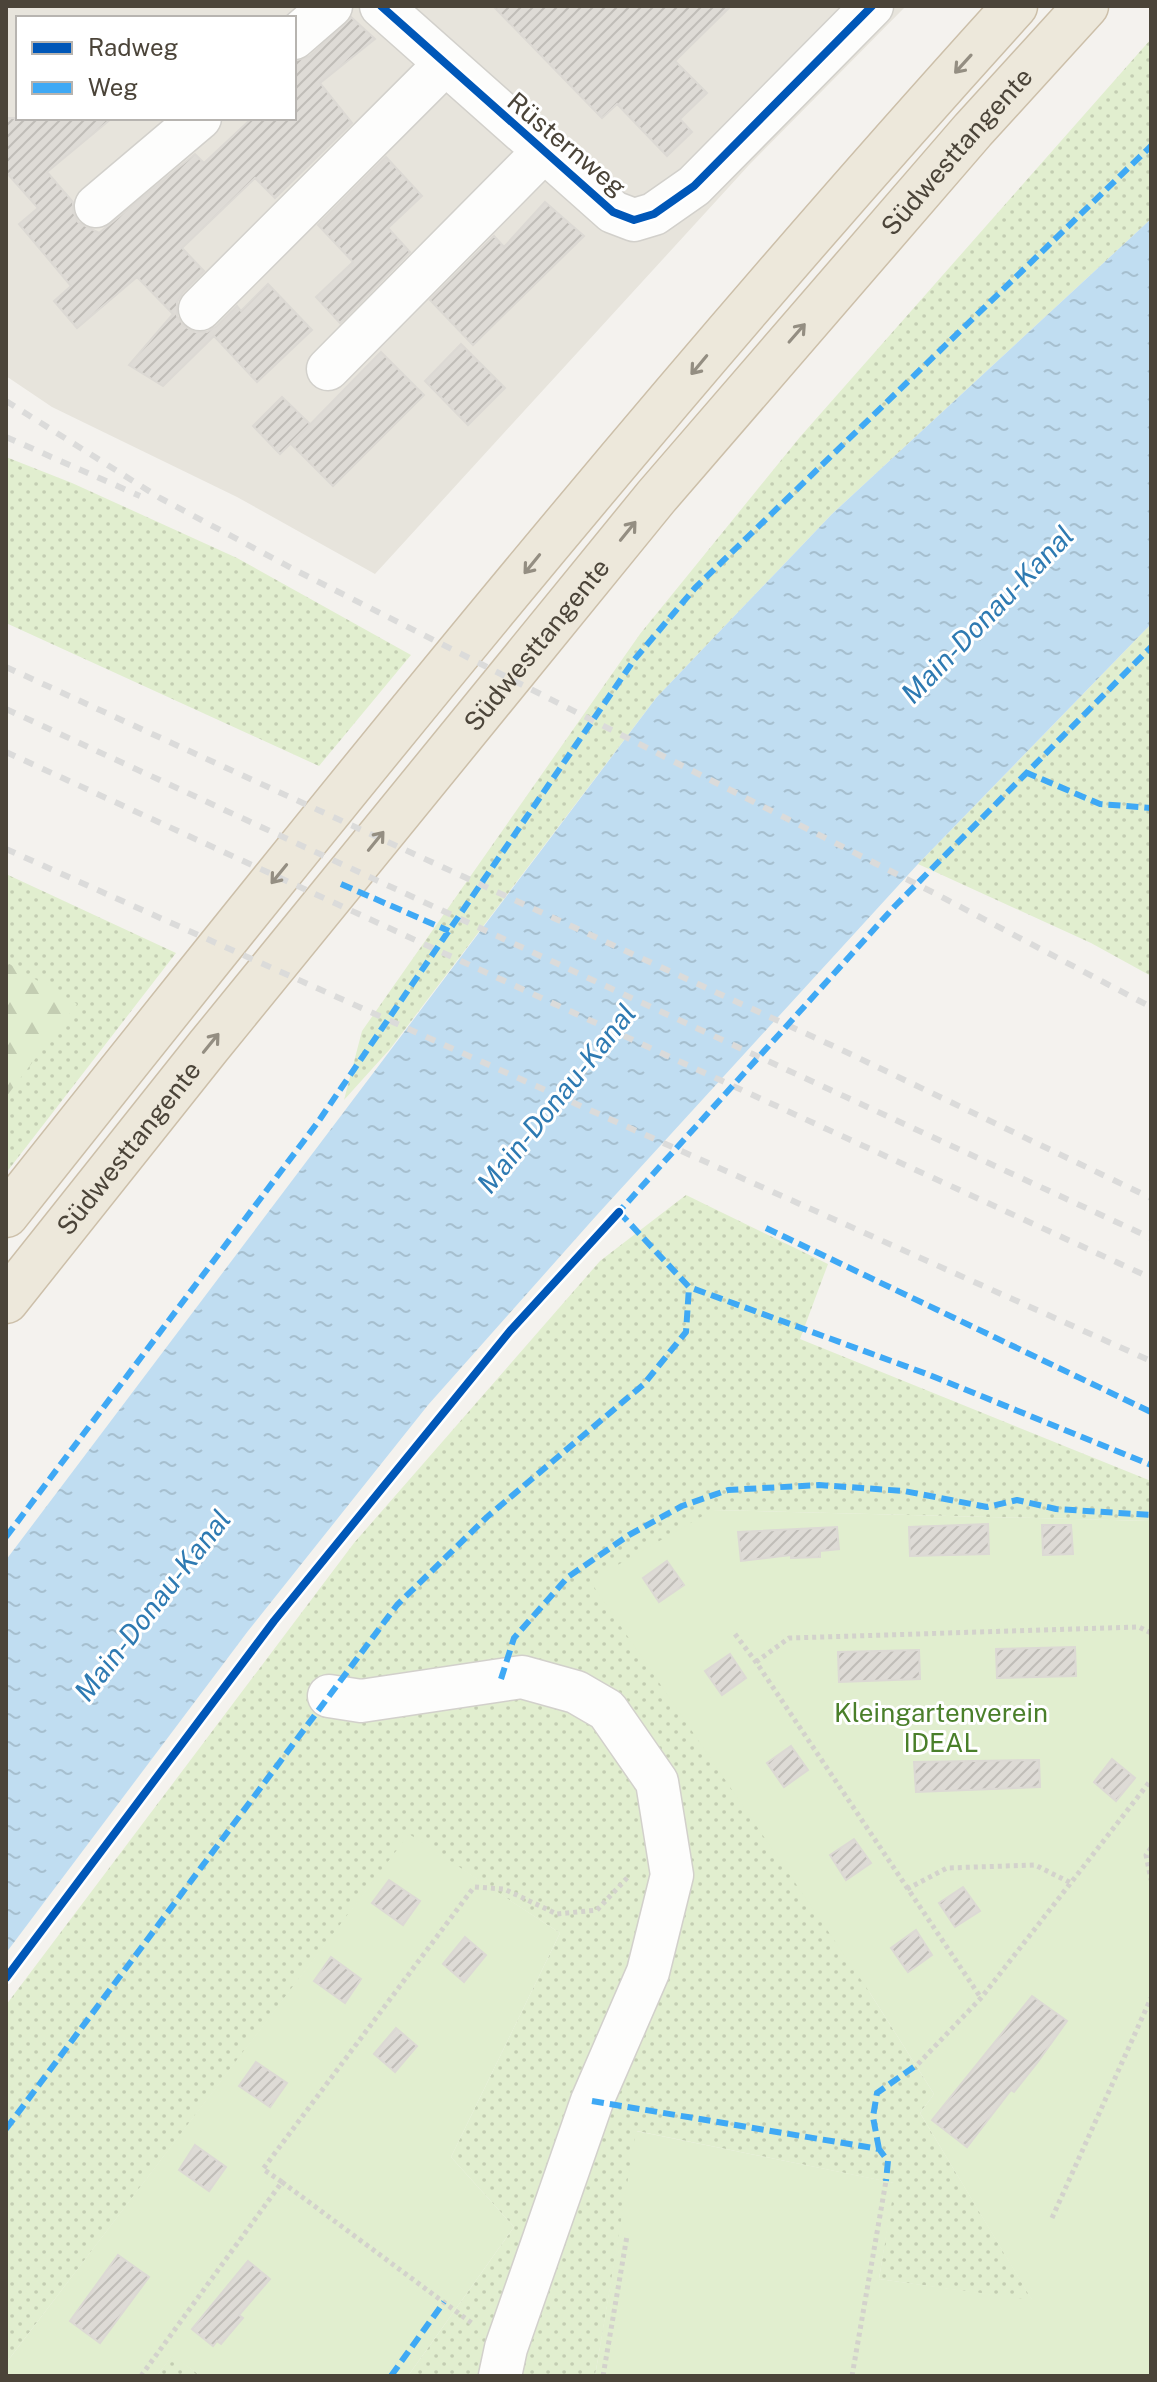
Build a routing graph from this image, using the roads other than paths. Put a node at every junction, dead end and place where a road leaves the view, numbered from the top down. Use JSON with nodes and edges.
{"nodes":[{"id":1,"x":331,"y":6,"type":"edge"},
{"id":2,"x":381,"y":6,"type":"edge"},
{"id":3,"x":872,"y":6,"type":"edge"},
{"id":4,"x":1015,"y":6,"type":"edge"},
{"id":5,"x":1086,"y":6,"type":"edge"},
{"id":6,"x":296,"y":36,"type":"edge"},
{"id":7,"x":444,"y":65,"type":"junction"},
{"id":8,"x":198,"y":120,"type":"edge"},
{"id":9,"x":543,"y":152,"type":"junction"},
{"id":10,"x":96,"y":206,"type":"dead end"},
{"id":11,"x":200,"y":309,"type":"dead end"},
{"id":12,"x":328,"y":369,"type":"dead end"},
{"id":13,"x":6,"y":1215,"type":"edge"},
{"id":14,"x":6,"y":1301,"type":"edge"},
{"id":15,"x":329,"y":1696,"type":"dead end"},
{"id":16,"x":503,"y":2362,"type":"edge"}],
"edges":[{"from":1,"to":6,"type":"street"},
{"from":2,"to":7,"type":"street","name":"Rüsternweg"},
{"from":3,"to":9,"type":"street","name":"Rüsternweg"},
{"from":4,"to":13,"type":"highway","name":"Südwesttangente","one_way":true},
{"from":14,"to":5,"type":"highway","name":"Südwesttangente","one_way":true},
{"from":7,"to":9,"type":"street","name":"Rüsternweg"},
{"from":7,"to":11,"type":"street"},
{"from":8,"to":10,"type":"street"},
{"from":9,"to":12,"type":"street"},
{"from":15,"to":16,"type":"street"}]}
